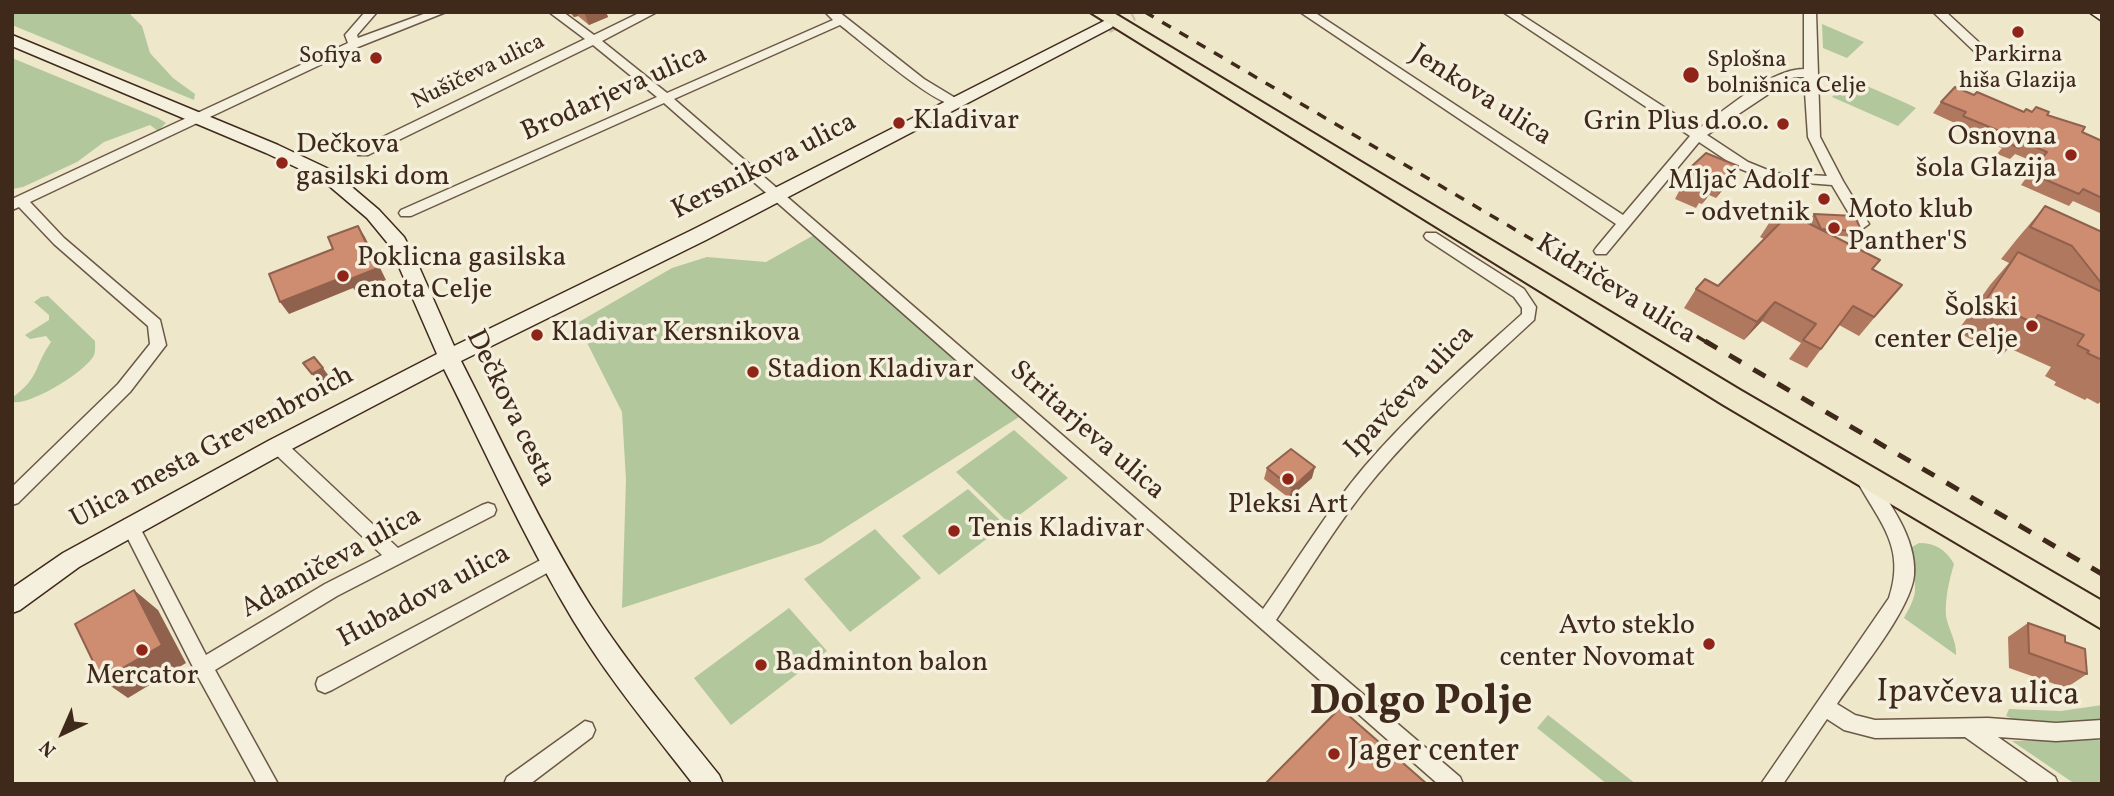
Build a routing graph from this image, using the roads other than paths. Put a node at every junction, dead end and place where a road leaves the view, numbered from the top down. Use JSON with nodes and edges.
{"nodes":[{"id":1,"x":371,"y":12,"type":"edge"},
{"id":2,"x":440,"y":12,"type":"edge"},
{"id":3,"x":555,"y":12,"type":"edge"},
{"id":4,"x":651,"y":12,"type":"edge"},
{"id":5,"x":1306,"y":12,"type":"edge"},
{"id":6,"x":1508,"y":12,"type":"edge"},
{"id":7,"x":1810,"y":12,"type":"edge"},
{"id":8,"x":1939,"y":12,"type":"edge"},
{"id":9,"x":2096,"y":12,"type":"edge"},
{"id":10,"x":837,"y":16,"type":"edge"},
{"id":11,"x":2102,"y":16,"type":"edge"},
{"id":12,"x":1108,"y":17,"type":"edge"},
{"id":13,"x":12,"y":40,"type":"edge"},
{"id":14,"x":595,"y":40,"type":"junction"},
{"id":15,"x":354,"y":44,"type":"junction"},
{"id":16,"x":1980,"y":50,"type":"dead end"},
{"id":17,"x":1810,"y":73,"type":"junction"},
{"id":18,"x":666,"y":100,"type":"junction"},
{"id":19,"x":953,"y":102,"type":"junction"},
{"id":20,"x":196,"y":118,"type":"junction"},
{"id":21,"x":1697,"y":136,"type":"junction"},
{"id":22,"x":363,"y":152,"type":"dead end"},
{"id":23,"x":1836,"y":181,"type":"junction"},
{"id":24,"x":776,"y":195,"type":"junction"},
{"id":25,"x":17,"y":203,"type":"edge"},
{"id":26,"x":406,"y":213,"type":"dead end"},
{"id":27,"x":1626,"y":224,"type":"junction"},
{"id":28,"x":1862,"y":224,"type":"edge"},
{"id":29,"x":1431,"y":236,"type":"dead end"},
{"id":30,"x":1601,"y":251,"type":"dead end"},
{"id":31,"x":449,"y":358,"type":"junction"},
{"id":32,"x":278,"y":446,"type":"junction"},
{"id":33,"x":1862,"y":475,"type":"junction"},
{"id":34,"x":12,"y":498,"type":"edge"},
{"id":35,"x":488,"y":510,"type":"dead end"},
{"id":36,"x":131,"y":525,"type":"junction"},
{"id":37,"x":396,"y":557,"type":"junction"},
{"id":38,"x":552,"y":562,"type":"junction"},
{"id":39,"x":2102,"y":597,"type":"edge"},
{"id":40,"x":12,"y":602,"type":"edge"},
{"id":41,"x":2102,"y":616,"type":"edge"},
{"id":42,"x":1264,"y":622,"type":"junction"},
{"id":43,"x":203,"y":667,"type":"junction"},
{"id":44,"x":325,"y":684,"type":"dead end"},
{"id":45,"x":1824,"y":707,"type":"junction"},
{"id":46,"x":1978,"y":727,"type":"junction"},
{"id":47,"x":2102,"y":729,"type":"edge"},
{"id":48,"x":585,"y":730,"type":"dead end"},
{"id":49,"x":268,"y":784,"type":"edge"},
{"id":50,"x":514,"y":784,"type":"edge"},
{"id":51,"x":710,"y":784,"type":"edge"},
{"id":52,"x":1453,"y":784,"type":"edge"},
{"id":53,"x":1772,"y":784,"type":"edge"},
{"id":54,"x":2048,"y":784,"type":"edge"}],
"edges":[{"from":1,"to":15,"type":"street"},
{"from":2,"to":15,"type":"street"},
{"from":3,"to":14,"type":"street","name":"Stritarjeva ulica"},
{"from":4,"to":14,"type":"street","name":"Nušičeva ulica"},
{"from":5,"to":27,"type":"street","name":"Jenkova ulica"},
{"from":6,"to":21,"type":"street"},
{"from":7,"to":17,"type":"street"},
{"from":8,"to":16,"type":"street"},
{"from":9,"to":11,"type":"street"},
{"from":10,"to":18,"type":"street","name":"Brodarjeva ulica"},
{"from":10,"to":19,"type":"street"},
{"from":12,"to":19,"type":"street","name":"Kersnikova ulica"},
{"from":12,"to":33,"type":"main road","name":"Kidričeva ulica"},
{"from":12,"to":39,"type":"main road","name":"Kidričeva ulica"},
{"from":13,"to":20,"type":"street","name":"Dečkova cesta"},
{"from":14,"to":18,"type":"street","name":"Stritarjeva ulica"},
{"from":14,"to":22,"type":"street","name":"Nušičeva ulica"},
{"from":15,"to":20,"type":"street"},
{"from":17,"to":21,"type":"street"},
{"from":17,"to":23,"type":"street"},
{"from":18,"to":24,"type":"street","name":"Stritarjeva ulica"},
{"from":18,"to":26,"type":"street","name":"Brodarjeva ulica"},
{"from":19,"to":24,"type":"street","name":"Kersnikova ulica"},
{"from":20,"to":25,"type":"street"},
{"from":20,"to":31,"type":"street","name":"Dečkova cesta"},
{"from":21,"to":23,"type":"street"},
{"from":21,"to":27,"type":"street"},
{"from":23,"to":28,"type":"street"},
{"from":24,"to":31,"type":"street","name":"Kersnikova ulica"},
{"from":24,"to":42,"type":"street","name":"Stritarjeva ulica"},
{"from":25,"to":34,"type":"street"},
{"from":27,"to":30,"type":"street"},
{"from":29,"to":42,"type":"street","name":"Ipavčeva ulica"},
{"from":31,"to":32,"type":"street","name":"Ulica mesta Grevenbroich"},
{"from":31,"to":38,"type":"street","name":"Dečkova cesta"},
{"from":32,"to":36,"type":"street","name":"Ulica mesta Grevenbroich"},
{"from":32,"to":37,"type":"street"},
{"from":33,"to":41,"type":"main road","name":"Kidričeva ulica"},
{"from":33,"to":45,"type":"street"},
{"from":35,"to":37,"type":"street","name":"Adamičeva ulica"},
{"from":36,"to":40,"type":"street","name":"Ulica mesta Grevenbroich"},
{"from":36,"to":43,"type":"street"},
{"from":37,"to":43,"type":"street","name":"Adamičeva ulica"},
{"from":38,"to":44,"type":"street","name":"Hubadova ulica"},
{"from":38,"to":51,"type":"street","name":"Dečkova cesta"},
{"from":42,"to":52,"type":"street","name":"Stritarjeva ulica"},
{"from":43,"to":49,"type":"street"},
{"from":45,"to":46,"type":"street","name":"Ipavčeva ulica"},
{"from":45,"to":53,"type":"street"},
{"from":46,"to":47,"type":"street","name":"Ipavčeva ulica"},
{"from":46,"to":54,"type":"street"},
{"from":48,"to":50,"type":"street"}]}
